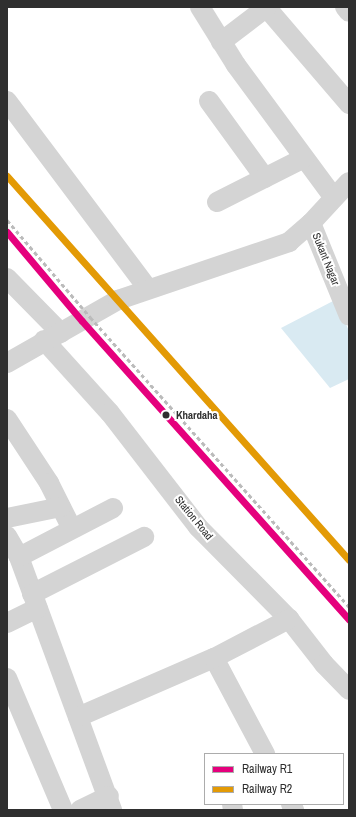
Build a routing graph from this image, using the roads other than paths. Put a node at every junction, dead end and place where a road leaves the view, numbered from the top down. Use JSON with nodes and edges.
{"nodes":[{"id":1,"x":200,"y":7,"type":"edge"},
{"id":2,"x":266,"y":7,"type":"edge"},
{"id":3,"x":345,"y":7,"type":"edge"},
{"id":4,"x":349,"y":12,"type":"edge"},
{"id":5,"x":221,"y":42,"type":"junction"},
{"id":6,"x":7,"y":101,"type":"edge"},
{"id":7,"x":209,"y":101,"type":"dead end"},
{"id":8,"x":349,"y":104,"type":"edge"},
{"id":9,"x":304,"y":158,"type":"junction"},
{"id":10,"x":265,"y":178,"type":"junction"},
{"id":11,"x":345,"y":188,"type":"edge"},
{"id":12,"x":217,"y":202,"type":"dead end"},
{"id":13,"x":311,"y":224,"type":"junction"},
{"id":14,"x":7,"y":278,"type":"edge"},
{"id":15,"x":148,"y":289,"type":"junction"},
{"id":16,"x":349,"y":316,"type":"edge"},
{"id":17,"x":52,"y":337,"type":"junction"},
{"id":18,"x":7,"y":363,"type":"edge"},
{"id":19,"x":7,"y":419,"type":"edge"},
{"id":20,"x":61,"y":507,"type":"junction"},
{"id":21,"x":113,"y":508,"type":"dead end"},
{"id":22,"x":7,"y":518,"type":"edge"},
{"id":23,"x":72,"y":529,"type":"junction"},
{"id":24,"x":7,"y":536,"type":"edge"},
{"id":25,"x":144,"y":536,"type":"dead end"},
{"id":26,"x":19,"y":557,"type":"junction"},
{"id":27,"x":35,"y":601,"type":"junction"},
{"id":28,"x":8,"y":619,"type":"edge"},
{"id":29,"x":289,"y":619,"type":"junction"},
{"id":30,"x":214,"y":658,"type":"junction"},
{"id":31,"x":7,"y":678,"type":"edge"},
{"id":32,"x":349,"y":690,"type":"edge"},
{"id":33,"x":78,"y":717,"type":"junction"},
{"id":34,"x":264,"y":753,"type":"edge"},
{"id":35,"x":110,"y":803,"type":"edge"},
{"id":36,"x":64,"y":810,"type":"edge"},
{"id":37,"x":80,"y":810,"type":"edge"}],
"edges":[{"from":1,"to":5,"type":"street"},
{"from":2,"to":5,"type":"street"},
{"from":2,"to":8,"type":"street"},
{"from":3,"to":4,"type":"street"},
{"from":5,"to":9,"type":"street"},
{"from":6,"to":15,"type":"street"},
{"from":7,"to":10,"type":"street"},
{"from":9,"to":10,"type":"street"},
{"from":9,"to":11,"type":"street"},
{"from":10,"to":12,"type":"street"},
{"from":11,"to":13,"type":"street"},
{"from":13,"to":15,"type":"street"},
{"from":13,"to":16,"type":"street","name":"Sukant Nagar"},
{"from":14,"to":17,"type":"street","name":"Station Road"},
{"from":15,"to":17,"type":"street"},
{"from":17,"to":18,"type":"street"},
{"from":17,"to":29,"type":"street","name":"Station Road"},
{"from":19,"to":20,"type":"street"},
{"from":20,"to":22,"type":"street"},
{"from":20,"to":23,"type":"street"},
{"from":21,"to":23,"type":"street"},
{"from":23,"to":26,"type":"street"},
{"from":24,"to":26,"type":"street"},
{"from":25,"to":27,"type":"street"},
{"from":26,"to":27,"type":"street"},
{"from":27,"to":28,"type":"street"},
{"from":27,"to":33,"type":"street"},
{"from":29,"to":30,"type":"street"},
{"from":29,"to":32,"type":"street","name":"Station Road"},
{"from":30,"to":33,"type":"street"},
{"from":30,"to":34,"type":"street"},
{"from":31,"to":36,"type":"street"},
{"from":33,"to":35,"type":"street"},
{"from":35,"to":37,"type":"street"}]}
